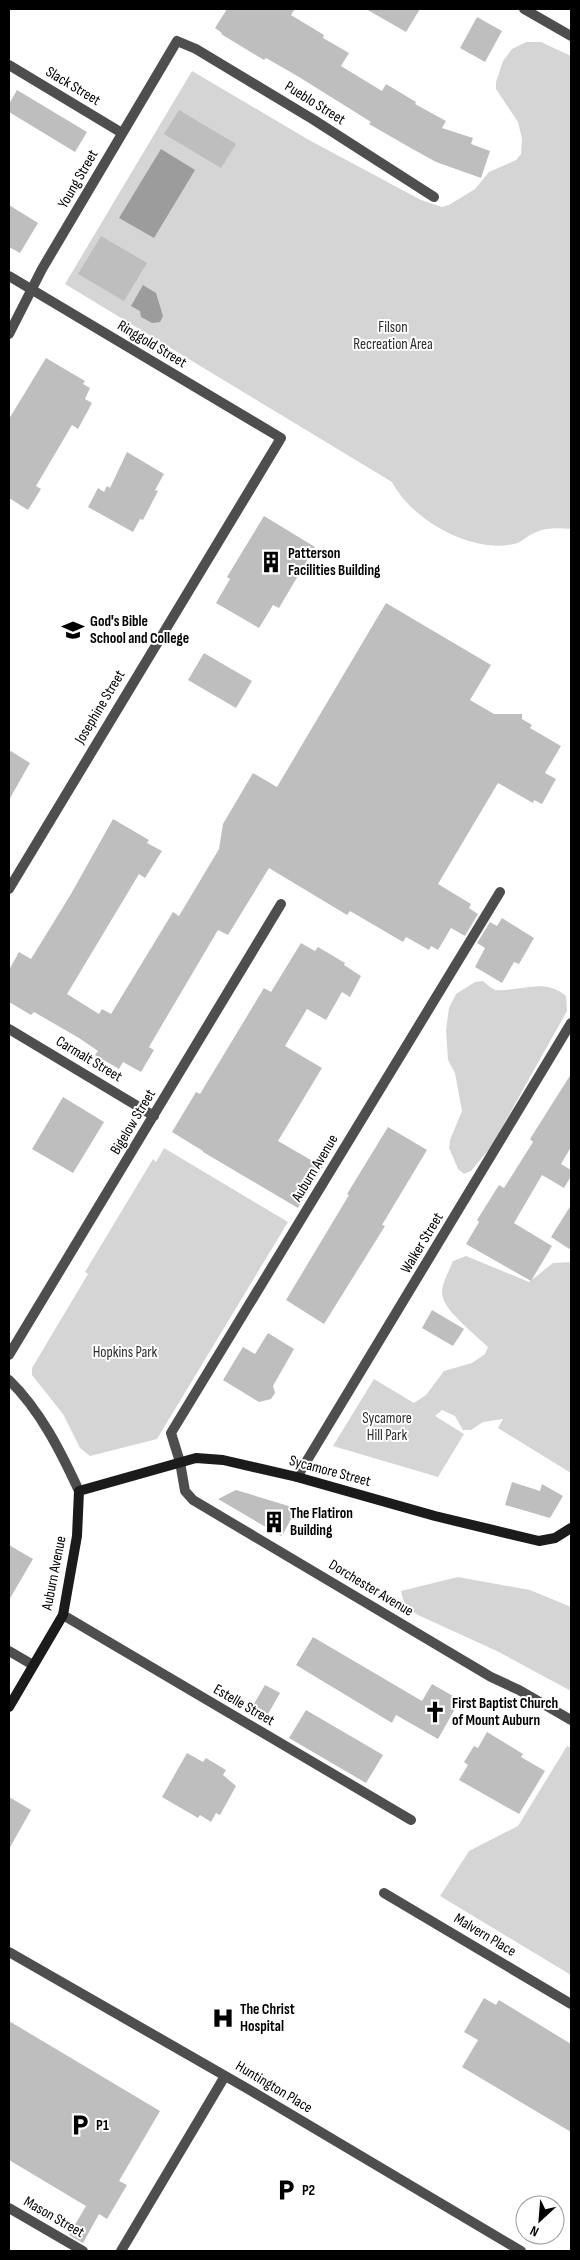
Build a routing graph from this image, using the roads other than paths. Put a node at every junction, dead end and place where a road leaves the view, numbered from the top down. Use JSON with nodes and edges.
{"nodes":[{"id":1,"x":524,"y":9,"type":"edge"},
{"id":2,"x":571,"y":36,"type":"edge"},
{"id":3,"x":177,"y":41,"type":"joint"},
{"id":4,"x":9,"y":65,"type":"edge"},
{"id":5,"x":122,"y":133,"type":"junction"},
{"id":6,"x":434,"y":197,"type":"dead end"},
{"id":7,"x":9,"y":276,"type":"edge"},
{"id":8,"x":31,"y":289,"type":"junction"},
{"id":9,"x":9,"y":334,"type":"edge"},
{"id":10,"x":281,"y":438,"type":"joint"},
{"id":11,"x":9,"y":889,"type":"edge"},
{"id":12,"x":500,"y":892,"type":"dead end"},
{"id":13,"x":281,"y":904,"type":"dead end"},
{"id":14,"x":571,"y":1023,"type":"edge"},
{"id":15,"x":9,"y":1029,"type":"edge"},
{"id":16,"x":154,"y":1116,"type":"junction"},
{"id":17,"x":9,"y":1355,"type":"edge"},
{"id":18,"x":9,"y":1380,"type":"edge"},
{"id":19,"x":180,"y":1462,"type":"junction"},
{"id":20,"x":297,"y":1477,"type":"junction"},
{"id":21,"x":79,"y":1491,"type":"junction"},
{"id":22,"x":571,"y":1528,"type":"edge"},
{"id":23,"x":63,"y":1615,"type":"junction"},
{"id":24,"x":9,"y":1651,"type":"edge"},
{"id":25,"x":33,"y":1665,"type":"junction"},
{"id":26,"x":9,"y":1707,"type":"edge"},
{"id":27,"x":571,"y":1720,"type":"edge"},
{"id":28,"x":411,"y":1820,"type":"dead end"},
{"id":29,"x":384,"y":1893,"type":"dead end"},
{"id":30,"x":9,"y":1952,"type":"edge"},
{"id":31,"x":571,"y":2004,"type":"edge"},
{"id":32,"x":225,"y":2076,"type":"junction"},
{"id":33,"x":9,"y":2208,"type":"edge"},
{"id":34,"x":83,"y":2251,"type":"edge"},
{"id":35,"x":121,"y":2251,"type":"edge"},
{"id":36,"x":521,"y":2251,"type":"edge"}],
"edges":[{"from":1,"to":2,"type":"street"},
{"from":3,"to":5,"type":"street","name":"Young Street"},
{"from":3,"to":6,"type":"street","name":"Pueblo Street"},
{"from":4,"to":5,"type":"street","name":"Slack Street"},
{"from":5,"to":8,"type":"street","name":"Young Street"},
{"from":7,"to":8,"type":"street","name":"Ringgold Street"},
{"from":8,"to":9,"type":"street","name":"Young Street"},
{"from":8,"to":10,"type":"street","name":"Ringgold Street"},
{"from":10,"to":11,"type":"street","name":"Josephine Street"},
{"from":12,"to":19,"type":"street","name":"Auburn Avenue"},
{"from":13,"to":16,"type":"street","name":"Bigelow Street"},
{"from":14,"to":20,"type":"street","name":"Walker Street"},
{"from":15,"to":16,"type":"street","name":"Carmalt Street"},
{"from":16,"to":17,"type":"street","name":"Bigelow Street"},
{"from":18,"to":21,"type":"street"},
{"from":19,"to":20,"type":"main road","name":"Sycamore Street"},
{"from":19,"to":21,"type":"main road","name":"Sycamore Street"},
{"from":19,"to":27,"type":"street","name":"Dorchester Avenue"},
{"from":20,"to":22,"type":"main road","name":"Sycamore Street"},
{"from":21,"to":23,"type":"main road","name":"Auburn Avenue"},
{"from":23,"to":25,"type":"main road","name":"Auburn Avenue"},
{"from":23,"to":28,"type":"street","name":"Estelle Street"},
{"from":24,"to":25,"type":"street"},
{"from":25,"to":26,"type":"main road","name":"Auburn Avenue"},
{"from":29,"to":31,"type":"street","name":"Malvern Place"},
{"from":30,"to":32,"type":"street","name":"Huntington Place"},
{"from":32,"to":35,"type":"street"},
{"from":32,"to":36,"type":"street","name":"Huntington Place"},
{"from":33,"to":34,"type":"street","name":"Mason Street"}]}
